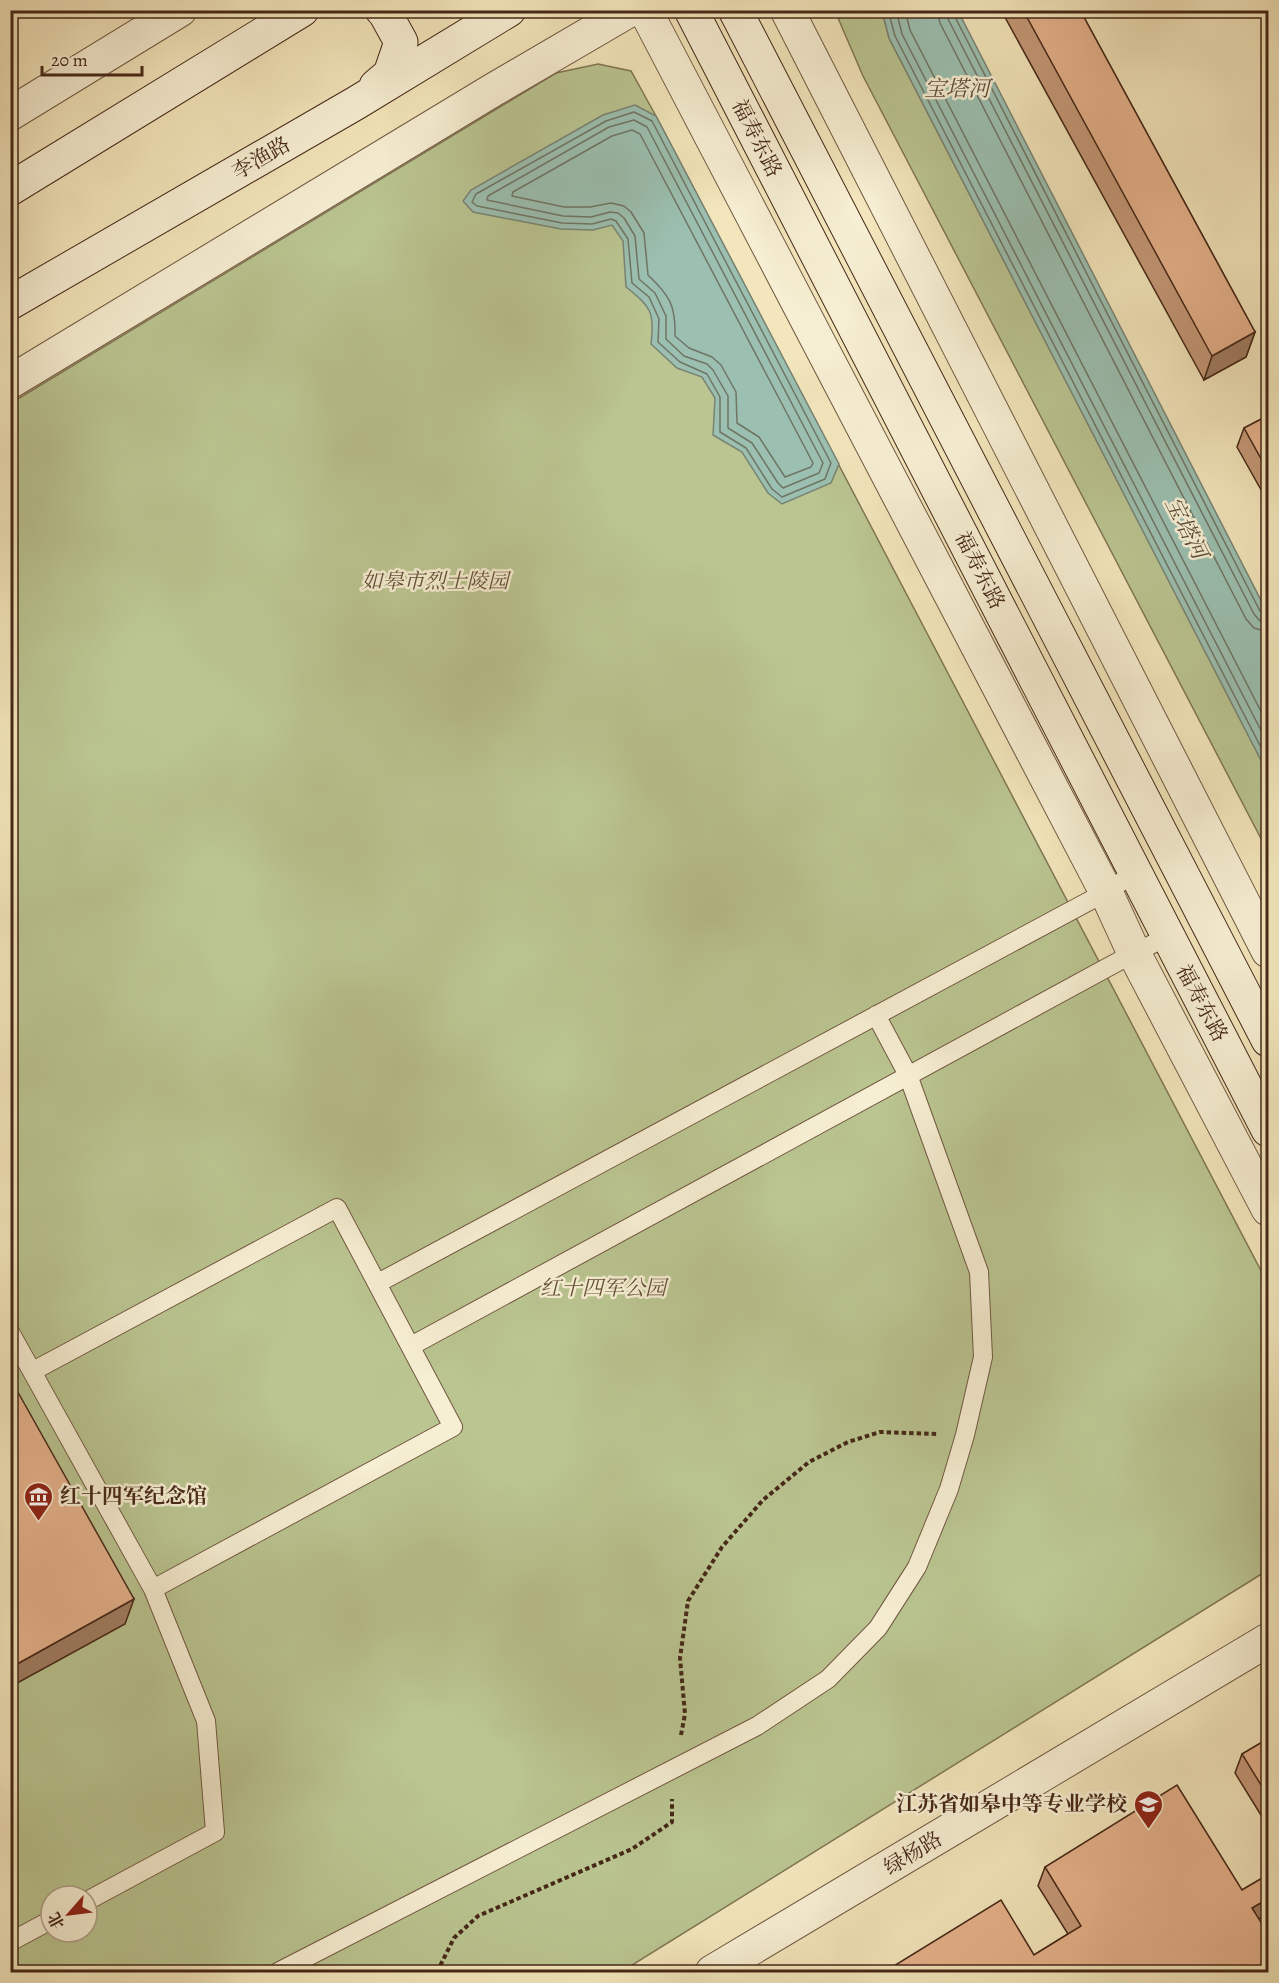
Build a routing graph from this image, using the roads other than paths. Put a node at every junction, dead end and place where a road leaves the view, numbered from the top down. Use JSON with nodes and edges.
{"nodes":[{"id":1,"x":180,"y":10,"type":"edge"},
{"id":2,"x":302,"y":10,"type":"edge"},
{"id":3,"x":382,"y":10,"type":"edge"},
{"id":4,"x":509,"y":10,"type":"edge"},
{"id":5,"x":630,"y":10,"type":"edge"},
{"id":6,"x":645,"y":10,"type":"edge"},
{"id":7,"x":691,"y":10,"type":"edge"},
{"id":8,"x":735,"y":10,"type":"edge"},
{"id":9,"x":787,"y":10,"type":"edge"},
{"id":10,"x":356,"y":103,"type":"junction"},
{"id":11,"x":10,"y":114,"type":"edge"},
{"id":12,"x":10,"y":189,"type":"edge"},
{"id":13,"x":10,"y":303,"type":"edge"},
{"id":14,"x":10,"y":382,"type":"edge"},
{"id":15,"x":1136,"y":872,"type":"junction"},
{"id":16,"x":1106,"y":892,"type":"junction"},
{"id":17,"x":1167,"y":937,"type":"junction"},
{"id":18,"x":1269,"y":951,"type":"edge"},
{"id":19,"x":1134,"y":953,"type":"junction"},
{"id":20,"x":876,"y":1016,"type":"junction"},
{"id":21,"x":1269,"y":1040,"type":"edge"},
{"id":22,"x":908,"y":1075,"type":"junction"},
{"id":23,"x":1269,"y":1130,"type":"edge"},
{"id":24,"x":1269,"y":1209,"type":"edge"},
{"id":25,"x":378,"y":1283,"type":"junction"},
{"id":26,"x":10,"y":1332,"type":"edge"},
{"id":27,"x":411,"y":1346,"type":"junction"},
{"id":28,"x":33,"y":1371,"type":"junction"},
{"id":29,"x":153,"y":1588,"type":"junction"},
{"id":30,"x":1269,"y":1640,"type":"edge"},
{"id":31,"x":99,"y":1895,"type":"edge"},
{"id":32,"x":39,"y":1926,"type":"edge"},
{"id":33,"x":10,"y":1942,"type":"edge"},
{"id":34,"x":278,"y":1972,"type":"edge"},
{"id":35,"x":712,"y":1972,"type":"edge"}],
"edges":[{"from":1,"to":11,"type":"street"},
{"from":2,"to":12,"type":"street"},
{"from":3,"to":10,"type":"street"},
{"from":4,"to":10,"type":"street","name":"李渔路"},
{"from":5,"to":14,"type":"street"},
{"from":6,"to":16,"type":"street"},
{"from":7,"to":15,"type":"street","name":"福寿东路"},
{"from":8,"to":21,"type":"street","name":"福寿东路"},
{"from":9,"to":18,"type":"street"},
{"from":10,"to":13,"type":"street","name":"李渔路"},
{"from":15,"to":16,"type":"lane"},
{"from":15,"to":17,"type":"street","name":"福寿东路"},
{"from":16,"to":19,"type":"street"},
{"from":16,"to":20,"type":"lane"},
{"from":17,"to":19,"type":"lane"},
{"from":17,"to":23,"type":"street","name":"福寿东路"},
{"from":19,"to":22,"type":"lane"},
{"from":19,"to":24,"type":"street"},
{"from":20,"to":22,"type":"lane"},
{"from":20,"to":25,"type":"lane"},
{"from":22,"to":27,"type":"lane"},
{"from":22,"to":34,"type":"lane"},
{"from":25,"to":27,"type":"lane"},
{"from":25,"to":28,"type":"lane"},
{"from":26,"to":28,"type":"lane"},
{"from":27,"to":29,"type":"lane"},
{"from":28,"to":29,"type":"lane"},
{"from":29,"to":31,"type":"lane"},
{"from":30,"to":35,"type":"street","name":"绿杨路"},
{"from":32,"to":33,"type":"lane"}]}
